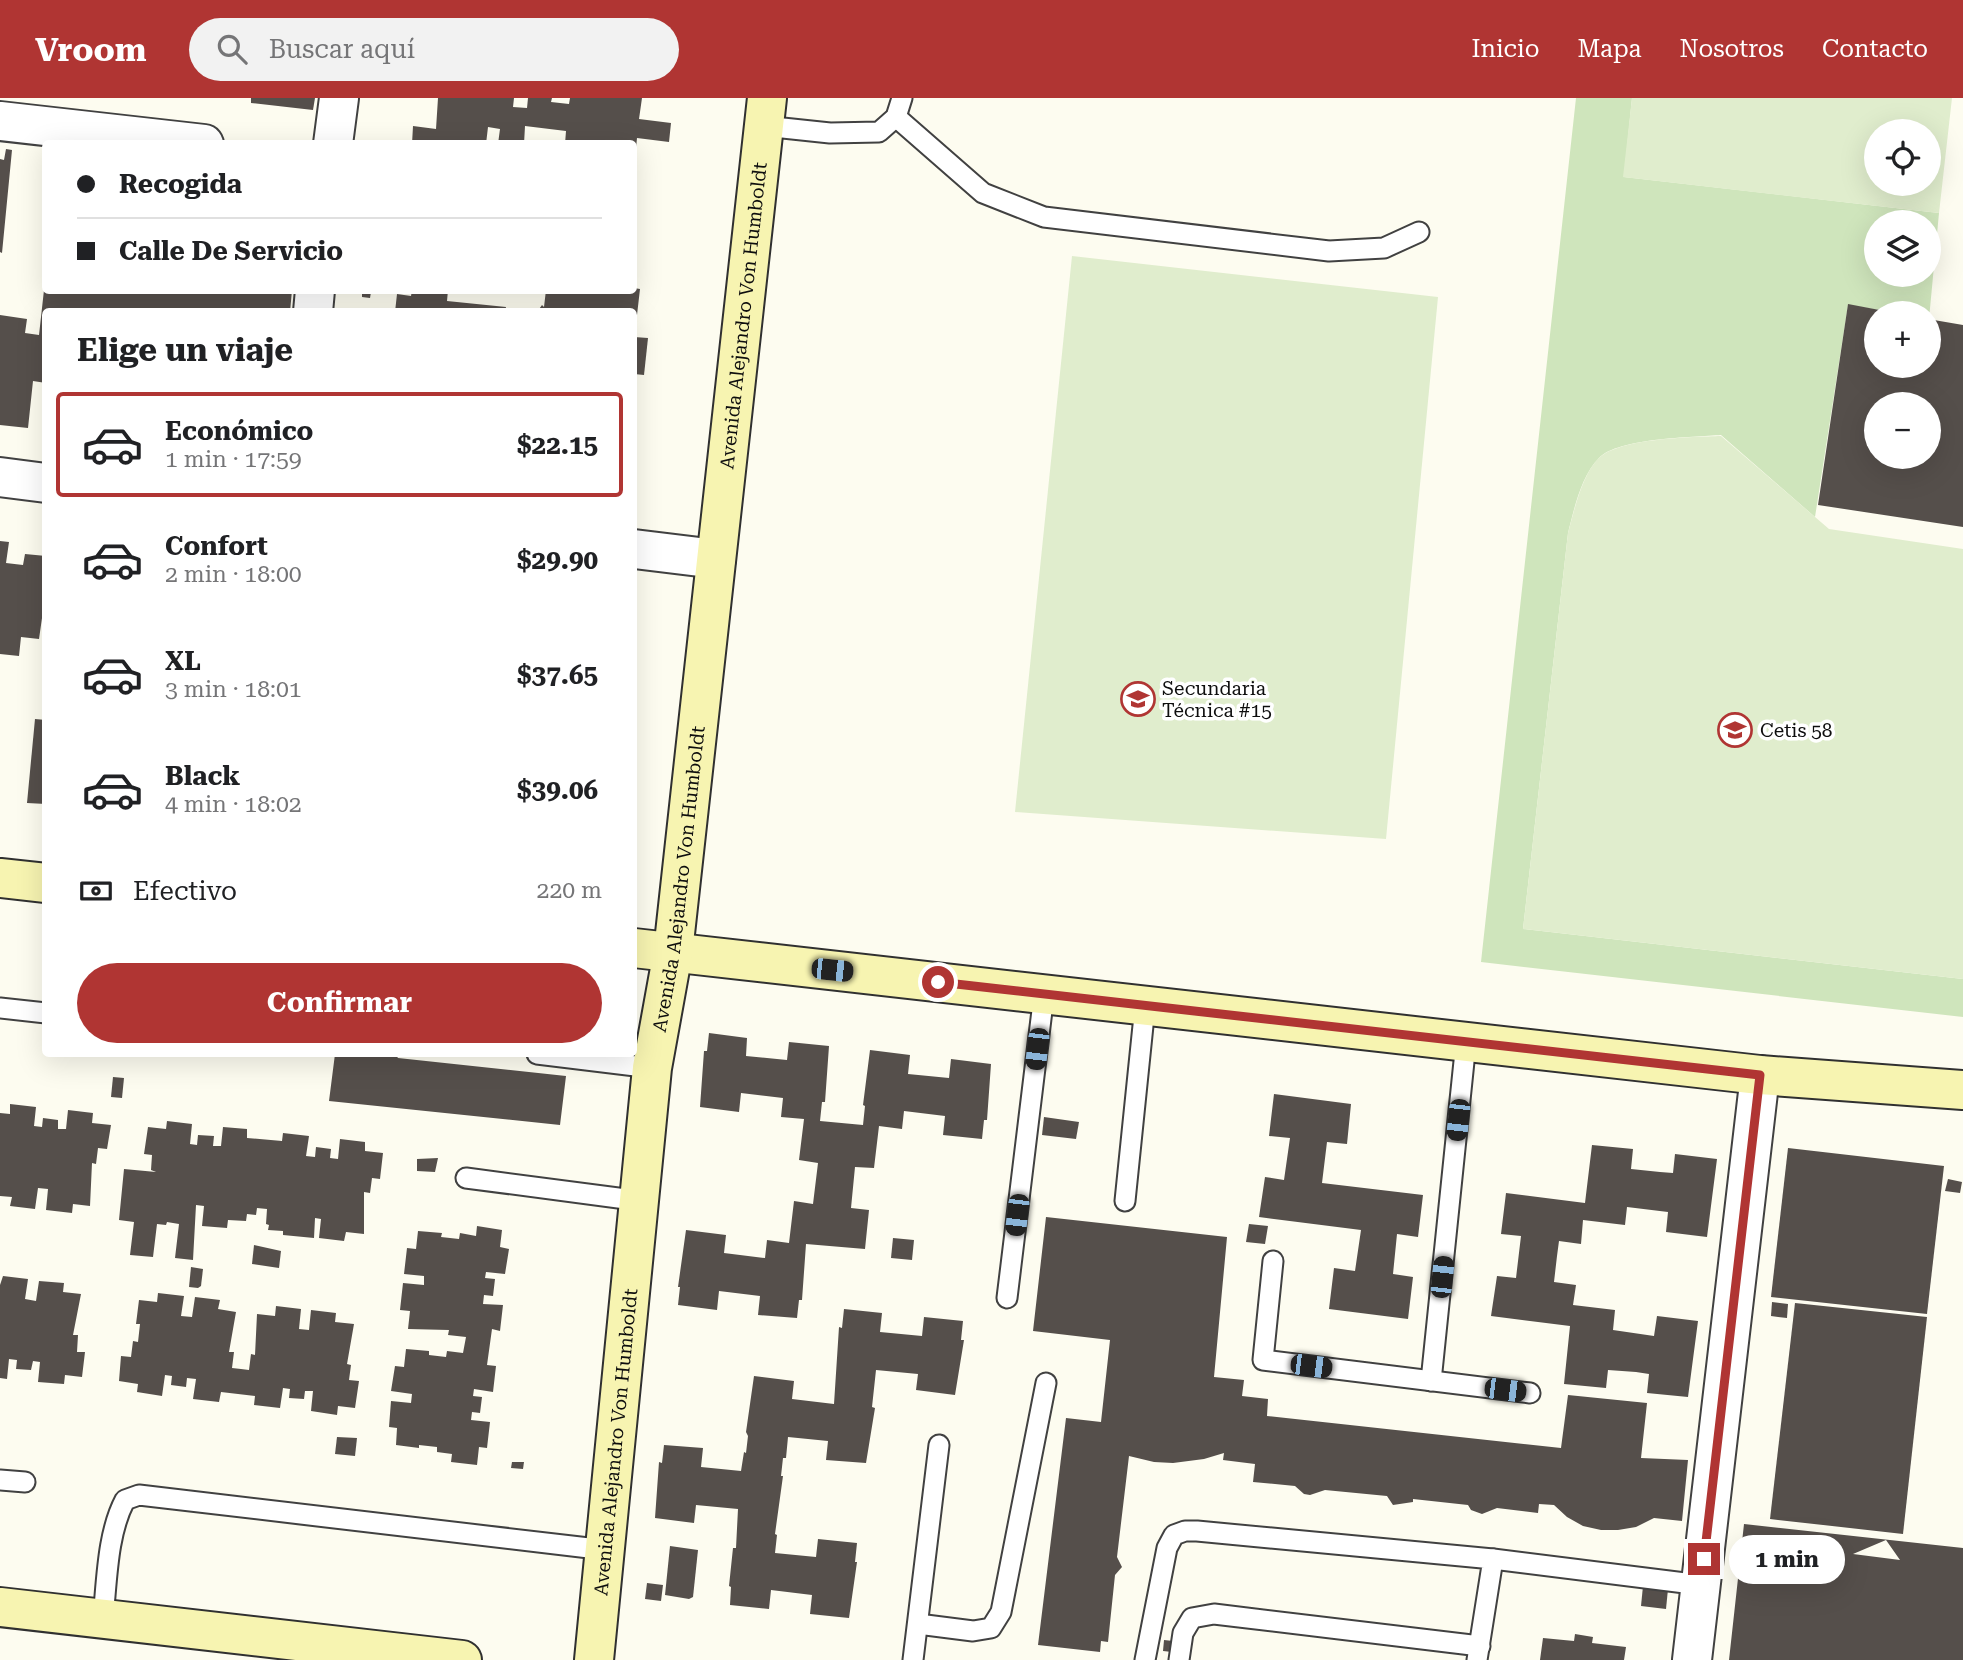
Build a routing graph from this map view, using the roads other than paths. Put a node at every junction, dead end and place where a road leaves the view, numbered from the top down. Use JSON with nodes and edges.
{"nodes":[{"id":1,"x":339,"y":98,"type":"edge"},
{"id":2,"x":902,"y":98,"type":"edge"},
{"id":3,"x":765,"y":112,"type":"edge"},
{"id":4,"x":896,"y":117,"type":"junction"},
{"id":5,"x":0,"y":121,"type":"edge"},
{"id":6,"x":169,"y":140,"type":"edge"},
{"id":7,"x":334,"y":140,"type":"edge"},
{"id":8,"x":1419,"y":232,"type":"dead end"},
{"id":9,"x":0,"y":477,"type":"edge"},
{"id":10,"x":42,"y":482,"type":"edge"},
{"id":11,"x":637,"y":550,"type":"edge"},
{"id":12,"x":716,"y":559,"type":"junction"},
{"id":13,"x":0,"y":878,"type":"edge"},
{"id":14,"x":42,"y":883,"type":"edge"},
{"id":15,"x":637,"y":948,"type":"edge"},
{"id":16,"x":673,"y":952,"type":"junction"},
{"id":17,"x":1044,"y":994,"type":"junction"},
{"id":18,"x":1146,"y":1006,"type":"junction"},
{"id":19,"x":0,"y":1008,"type":"edge"},
{"id":20,"x":42,"y":1013,"type":"edge"},
{"id":21,"x":1466,"y":1042,"type":"junction"},
{"id":22,"x":562,"y":1057,"type":"edge"},
{"id":23,"x":652,"y":1068,"type":"junction"},
{"id":24,"x":1760,"y":1075,"type":"junction"},
{"id":25,"x":1963,"y":1090,"type":"edge"},
{"id":26,"x":466,"y":1178,"type":"dead end"},
{"id":27,"x":641,"y":1201,"type":"junction"},
{"id":28,"x":1125,"y":1201,"type":"dead end"},
{"id":29,"x":1273,"y":1261,"type":"dead end"},
{"id":30,"x":1007,"y":1298,"type":"dead end"},
{"id":31,"x":1431,"y":1381,"type":"junction"},
{"id":32,"x":1046,"y":1383,"type":"dead end"},
{"id":33,"x":1530,"y":1393,"type":"dead end"},
{"id":34,"x":939,"y":1445,"type":"dead end"},
{"id":35,"x":0,"y":1480,"type":"edge"},
{"id":36,"x":25,"y":1482,"type":"dead end"},
{"id":37,"x":606,"y":1550,"type":"junction"},
{"id":38,"x":1493,"y":1559,"type":"junction"},
{"id":39,"x":1701,"y":1585,"type":"junction"},
{"id":40,"x":0,"y":1607,"type":"edge"},
{"id":41,"x":103,"y":1618,"type":"junction"},
{"id":42,"x":918,"y":1624,"type":"junction"},
{"id":43,"x":1479,"y":1653,"type":"edge"},
{"id":44,"x":462,"y":1660,"type":"edge"},
{"id":45,"x":594,"y":1660,"type":"edge"},
{"id":46,"x":913,"y":1660,"type":"edge"},
{"id":47,"x":1144,"y":1660,"type":"edge"},
{"id":48,"x":1179,"y":1660,"type":"edge"},
{"id":49,"x":1692,"y":1660,"type":"edge"}],
"edges":[{"from":1,"to":7,"type":"street"},
{"from":2,"to":4,"type":"lane"},
{"from":3,"to":4,"type":"lane"},
{"from":3,"to":12,"type":"main road","name":"Avenida Alejandro Von Humboldt"},
{"from":4,"to":8,"type":"lane"},
{"from":5,"to":6,"type":"street"},
{"from":9,"to":10,"type":"street"},
{"from":11,"to":12,"type":"street"},
{"from":12,"to":16,"type":"main road","name":"Avenida Alejandro Von Humboldt"},
{"from":13,"to":14,"type":"main road"},
{"from":15,"to":16,"type":"main road"},
{"from":16,"to":17,"type":"main road"},
{"from":16,"to":23,"type":"main road","name":"Avenida Alejandro Von Humboldt"},
{"from":17,"to":18,"type":"main road"},
{"from":17,"to":30,"type":"lane"},
{"from":18,"to":21,"type":"main road"},
{"from":18,"to":28,"type":"lane"},
{"from":19,"to":20,"type":"lane"},
{"from":21,"to":24,"type":"main road"},
{"from":21,"to":31,"type":"lane"},
{"from":22,"to":23,"type":"lane"},
{"from":23,"to":27,"type":"main road","name":"Avenida Alejandro Von Humboldt"},
{"from":24,"to":25,"type":"main road"},
{"from":24,"to":39,"type":"street"},
{"from":26,"to":27,"type":"lane"},
{"from":27,"to":37,"type":"main road","name":"Avenida Alejandro Von Humboldt"},
{"from":29,"to":31,"type":"lane"},
{"from":31,"to":33,"type":"lane"},
{"from":32,"to":42,"type":"lane"},
{"from":34,"to":42,"type":"lane"},
{"from":35,"to":36,"type":"lane"},
{"from":37,"to":41,"type":"lane"},
{"from":37,"to":45,"type":"main road","name":"Avenida Alejandro Von Humboldt"},
{"from":38,"to":39,"type":"lane"},
{"from":38,"to":43,"type":"lane"},
{"from":38,"to":47,"type":"lane"},
{"from":39,"to":49,"type":"street"},
{"from":40,"to":41,"type":"main road"},
{"from":41,"to":44,"type":"main road"},
{"from":42,"to":46,"type":"lane"},
{"from":43,"to":48,"type":"lane"}]}
